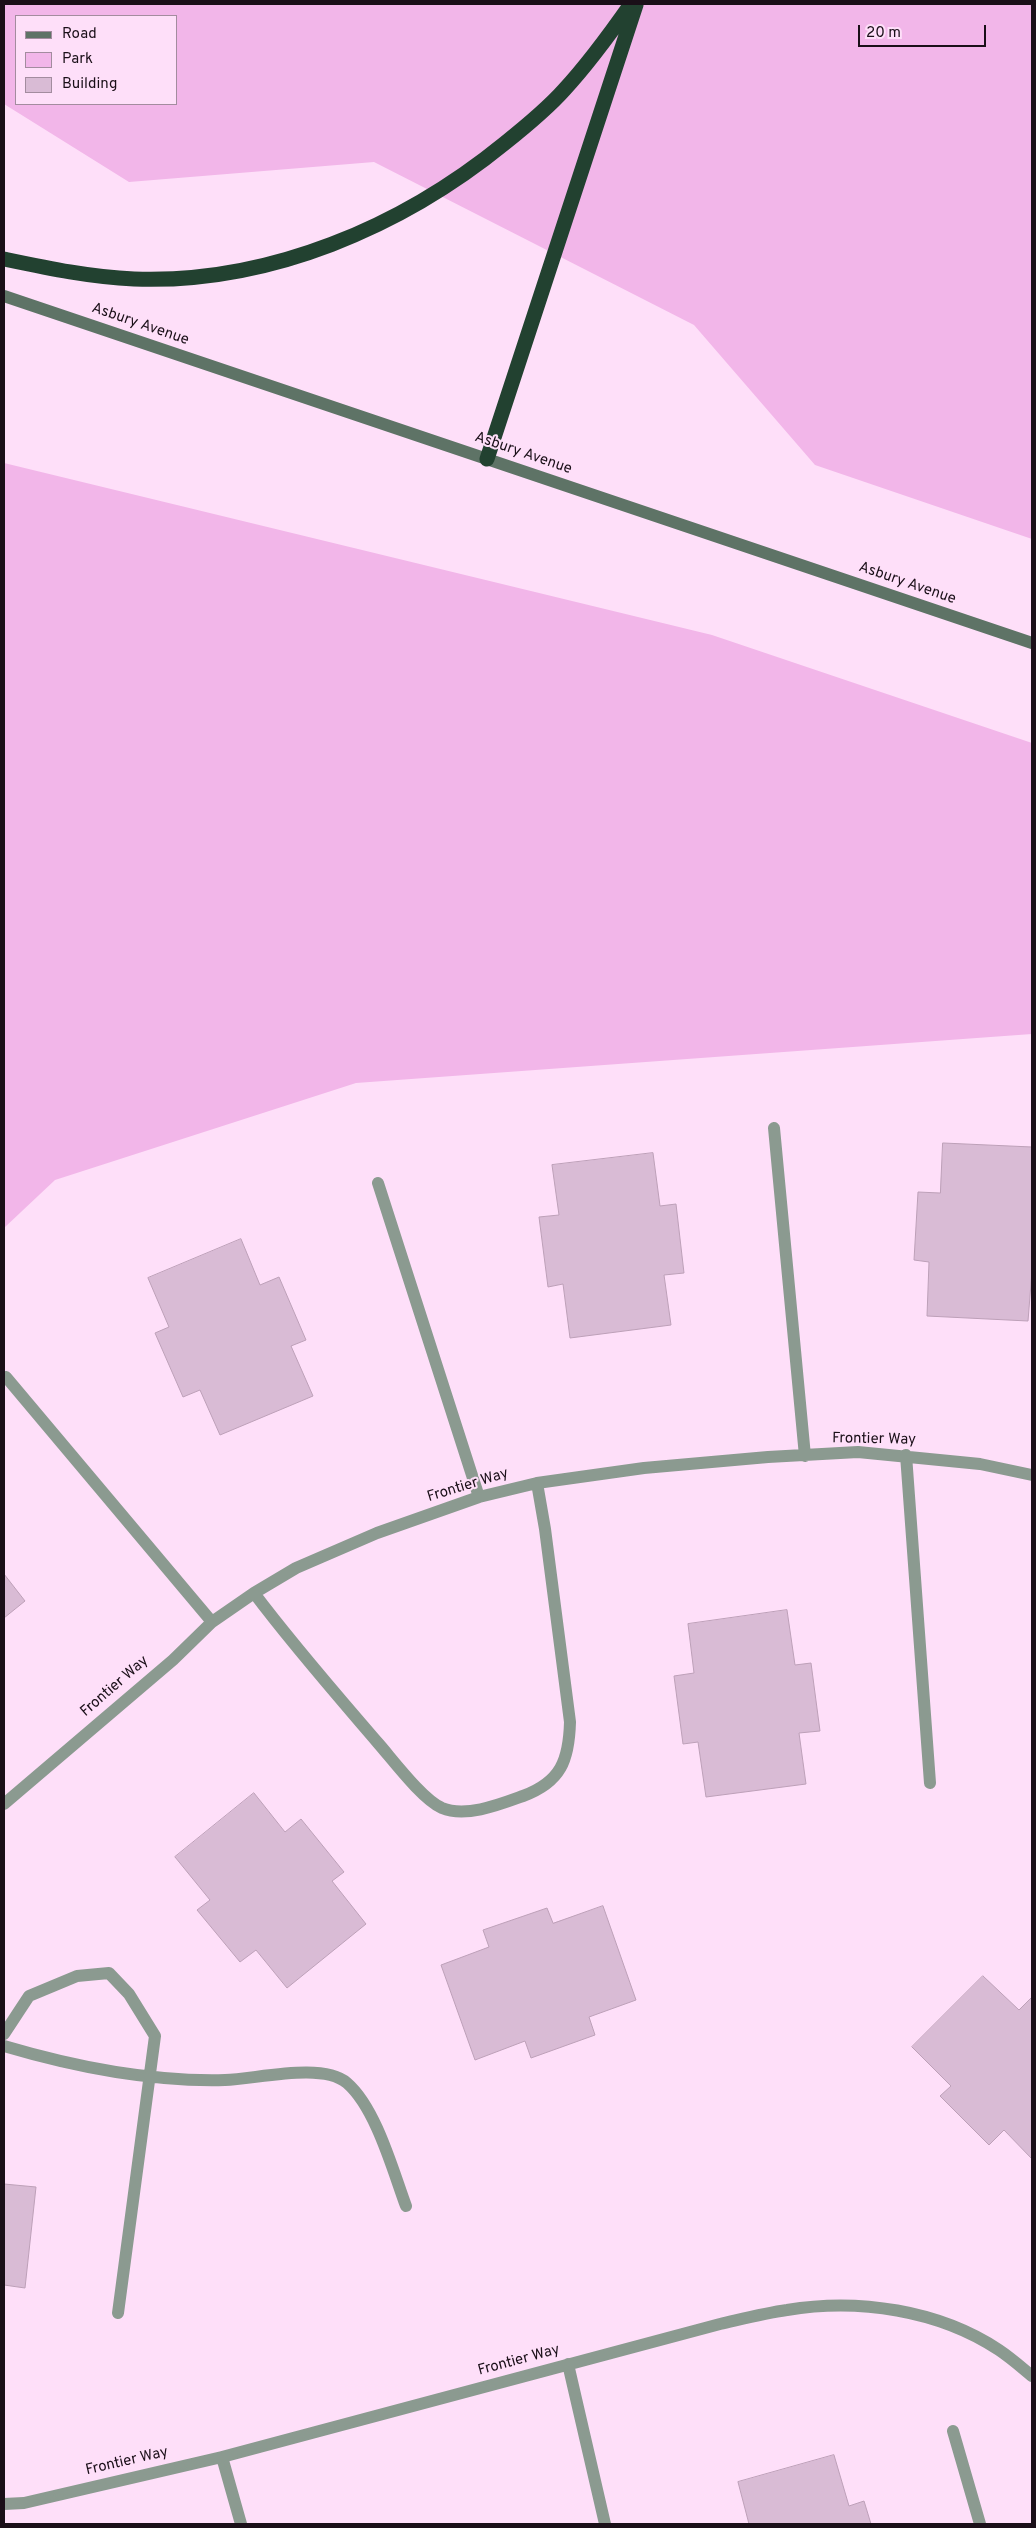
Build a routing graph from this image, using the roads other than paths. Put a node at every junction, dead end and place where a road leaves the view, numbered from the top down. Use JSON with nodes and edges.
{"nodes":[{"id":1,"x":631,"y":4,"type":"edge"},
{"id":2,"x":637,"y":4,"type":"edge"},
{"id":3,"x":4,"y":259,"type":"edge"},
{"id":4,"x":4,"y":296,"type":"edge"},
{"id":5,"x":487,"y":459,"type":"junction"},
{"id":6,"x":1032,"y":643,"type":"edge"},
{"id":7,"x":774,"y":1128,"type":"dead end"},
{"id":8,"x":378,"y":1184,"type":"dead end"},
{"id":9,"x":6,"y":1377,"type":"dead end"},
{"id":10,"x":906,"y":1455,"type":"junction"},
{"id":11,"x":805,"y":1456,"type":"junction"},
{"id":12,"x":1032,"y":1474,"type":"edge"},
{"id":13,"x":537,"y":1483,"type":"junction"},
{"id":14,"x":479,"y":1497,"type":"junction"},
{"id":15,"x":254,"y":1594,"type":"junction"},
{"id":16,"x":212,"y":1622,"type":"junction"},
{"id":17,"x":930,"y":1783,"type":"dead end"},
{"id":18,"x":4,"y":1804,"type":"edge"},
{"id":19,"x":4,"y":2034,"type":"edge"},
{"id":20,"x":4,"y":2046,"type":"edge"},
{"id":21,"x":148,"y":2076,"type":"junction"},
{"id":22,"x":406,"y":2206,"type":"dead end"},
{"id":23,"x":118,"y":2313,"type":"dead end"},
{"id":24,"x":568,"y":2364,"type":"junction"},
{"id":25,"x":1032,"y":2376,"type":"edge"},
{"id":26,"x":953,"y":2431,"type":"dead end"},
{"id":27,"x":222,"y":2457,"type":"junction"},
{"id":28,"x":4,"y":2504,"type":"edge"},
{"id":29,"x":241,"y":2524,"type":"edge"},
{"id":30,"x":605,"y":2524,"type":"edge"},
{"id":31,"x":980,"y":2524,"type":"edge"}],
"edges":[{"from":1,"to":3,"type":"highway"},
{"from":2,"to":5,"type":"highway"},
{"from":4,"to":5,"type":"main road","name":"Asbury Avenue"},
{"from":5,"to":6,"type":"main road","name":"Asbury Avenue"},
{"from":7,"to":11,"type":"street"},
{"from":8,"to":14,"type":"street"},
{"from":9,"to":16,"type":"street"},
{"from":10,"to":11,"type":"street","name":"Frontier Way"},
{"from":10,"to":12,"type":"street","name":"Frontier Way"},
{"from":10,"to":17,"type":"street"},
{"from":11,"to":13,"type":"street","name":"Frontier Way"},
{"from":13,"to":14,"type":"street","name":"Frontier Way"},
{"from":13,"to":15,"type":"street"},
{"from":14,"to":15,"type":"street","name":"Frontier Way"},
{"from":15,"to":16,"type":"street","name":"Frontier Way"},
{"from":16,"to":18,"type":"street","name":"Frontier Way"},
{"from":19,"to":21,"type":"street"},
{"from":20,"to":21,"type":"street"},
{"from":21,"to":22,"type":"street"},
{"from":21,"to":23,"type":"street"},
{"from":24,"to":25,"type":"street","name":"Frontier Way"},
{"from":24,"to":27,"type":"street","name":"Frontier Way"},
{"from":24,"to":30,"type":"street"},
{"from":26,"to":31,"type":"street"},
{"from":27,"to":28,"type":"street","name":"Frontier Way"},
{"from":27,"to":29,"type":"street"}]}
